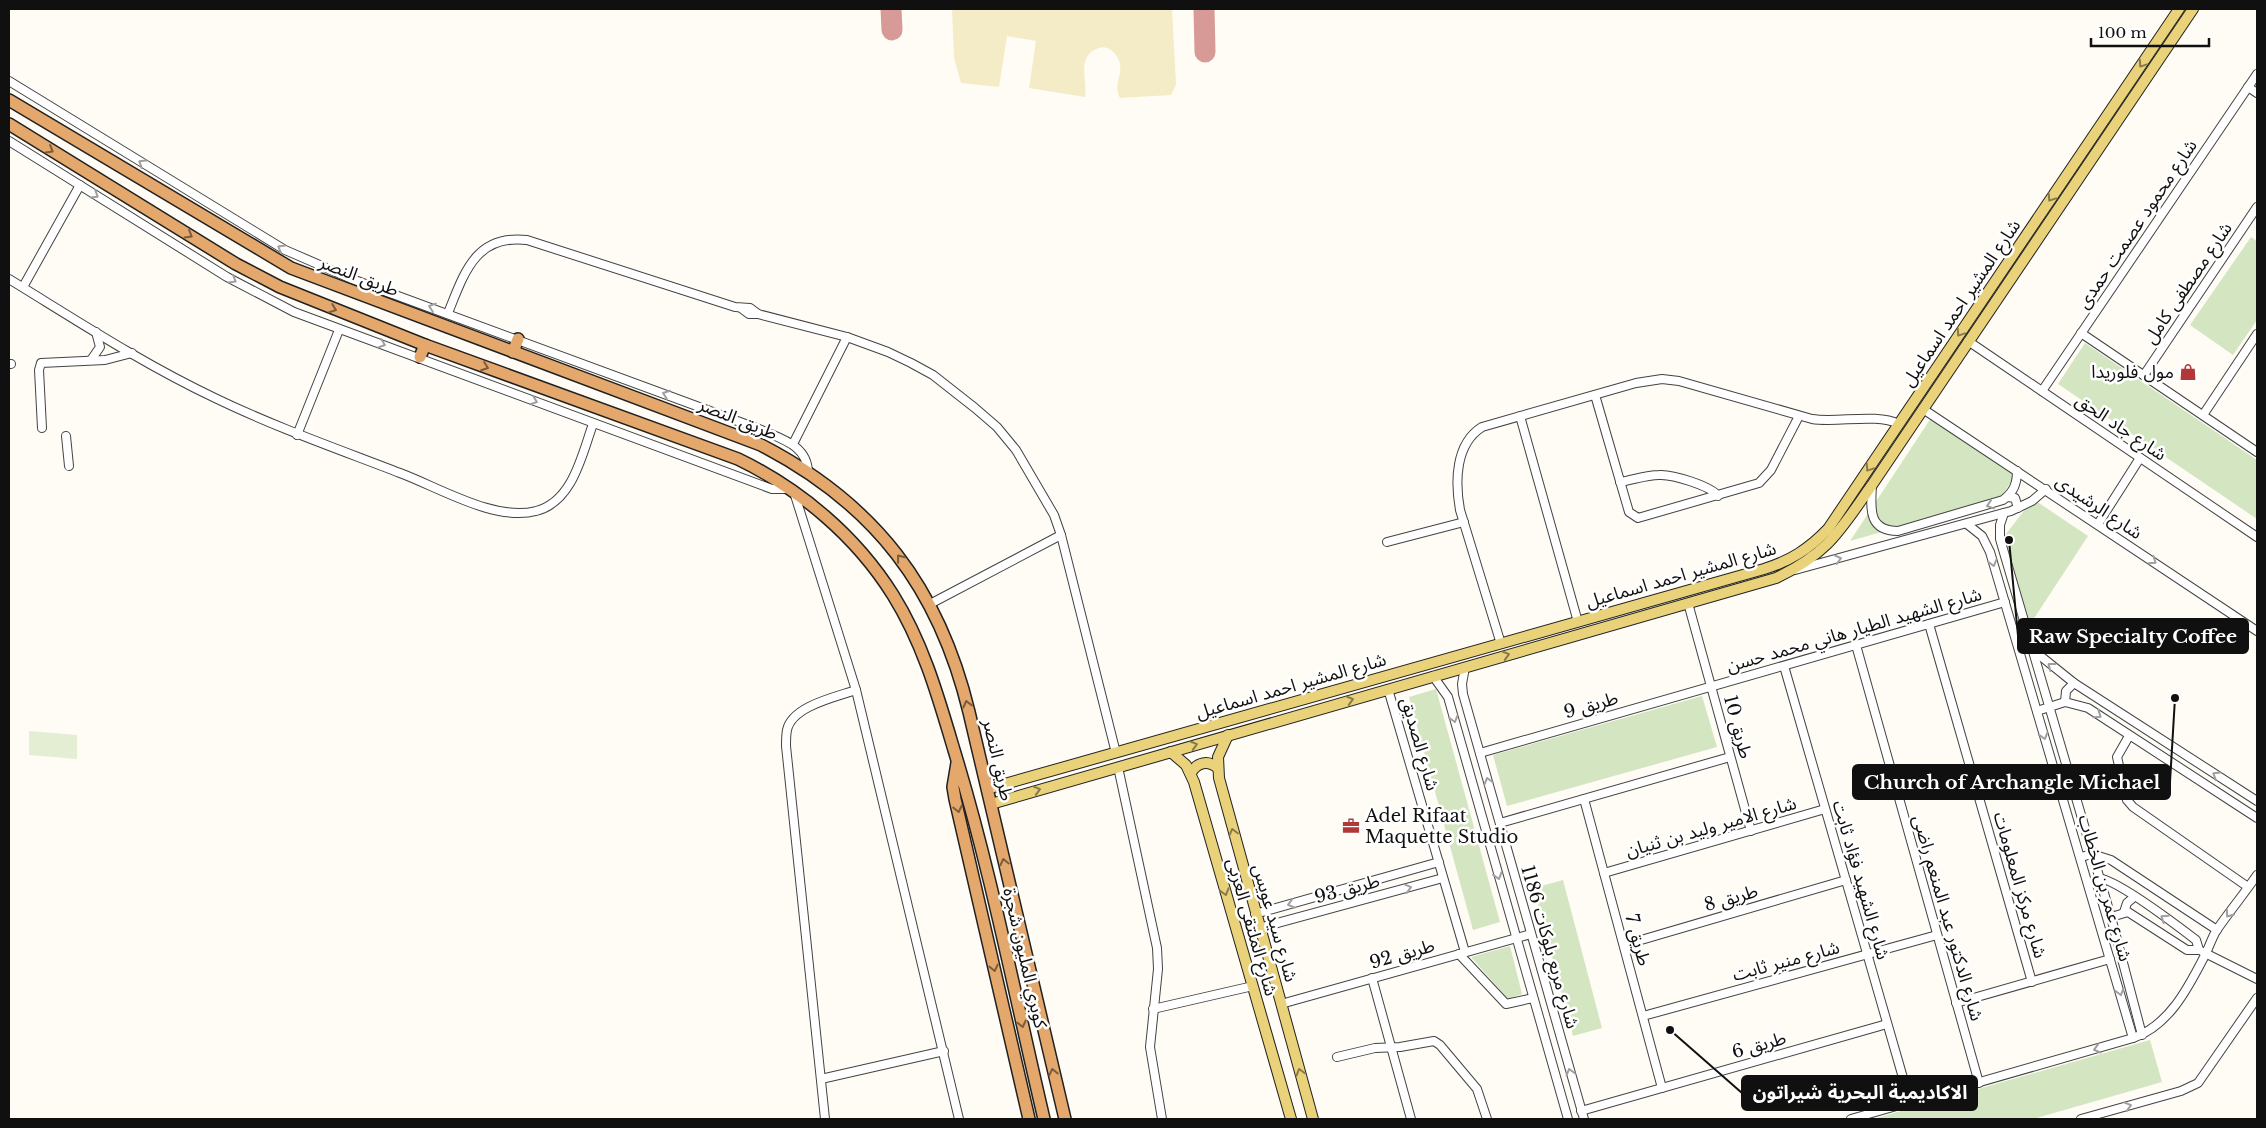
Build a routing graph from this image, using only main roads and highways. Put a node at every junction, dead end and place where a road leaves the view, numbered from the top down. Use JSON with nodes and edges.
{"nodes":[{"id":1,"x":2179,"y":9,"type":"edge"},
{"id":2,"x":2193,"y":9,"type":"edge"},
{"id":3,"x":9,"y":100,"type":"edge"},
{"id":4,"x":9,"y":124,"type":"edge"},
{"id":5,"x":2033,"y":225,"type":"junction"},
{"id":6,"x":2043,"y":231,"type":"junction"},
{"id":7,"x":339,"y":274,"type":"road end"},
{"id":8,"x":334,"y":286,"type":"junction"},
{"id":9,"x":518,"y":339,"type":"road end"},
{"id":10,"x":425,"y":345,"type":"junction"},
{"id":11,"x":513,"y":352,"type":"junction"},
{"id":12,"x":420,"y":357,"type":"road end"},
{"id":13,"x":1311,"y":698,"type":"junction"},
{"id":14,"x":1314,"y":710,"type":"junction"},
{"id":15,"x":1228,"y":735,"type":"junction"},
{"id":16,"x":1171,"y":752,"type":"junction"},
{"id":17,"x":957,"y":762,"type":"junction"},
{"id":18,"x":1218,"y":768,"type":"junction"},
{"id":19,"x":1191,"y":773,"type":"junction"},
{"id":20,"x":1013,"y":781,"type":"junction"},
{"id":21,"x":987,"y":789,"type":"junction"},
{"id":22,"x":1017,"y":796,"type":"junction"},
{"id":23,"x":991,"y":804,"type":"junction"},
{"id":24,"x":971,"y":806,"type":"joint"},
{"id":25,"x":1029,"y":1119,"type":"edge"},
{"id":26,"x":1044,"y":1119,"type":"edge"},
{"id":27,"x":1064,"y":1119,"type":"edge"},
{"id":28,"x":1291,"y":1119,"type":"edge"},
{"id":29,"x":1313,"y":1119,"type":"edge"}],
"edges":[{"from":1,"to":5,"type":"main road","name":"شارع المشير احمد اسماعيل","one_way":true},
{"from":2,"to":6,"type":"main road","name":"شارع المشير احمد اسماعيل"},
{"from":3,"to":8,"type":"highway","name":"طريق النصر"},
{"from":4,"to":10,"type":"highway","name":"طريق النصر","one_way":true},
{"from":5,"to":6,"type":"main road"},
{"from":5,"to":13,"type":"main road","name":"شارع المشير احمد اسماعيل","one_way":true},
{"from":14,"to":6,"type":"main road","name":"شارع المشير احمد اسماعيل","one_way":true},
{"from":7,"to":8,"type":"highway"},
{"from":8,"to":11,"type":"highway","name":"طريق النصر"},
{"from":9,"to":11,"type":"highway"},
{"from":10,"to":12,"type":"highway"},
{"from":10,"to":17,"type":"highway","name":"طريق النصر","one_way":true},
{"from":21,"to":11,"type":"highway","name":"طريق النصر","one_way":true},
{"from":13,"to":14,"type":"main road"},
{"from":13,"to":20,"type":"main road","name":"شارع المشير احمد اسماعيل"},
{"from":14,"to":15,"type":"main road","name":"شارع المشير احمد اسماعيل"},
{"from":16,"to":15,"type":"main road","name":"شارع المشير احمد اسماعيل","one_way":true},
{"from":15,"to":18,"type":"main road","name":"شارع سيد عويس"},
{"from":16,"to":19,"type":"main road","name":"شارع الملتقى العربى"},
{"from":22,"to":16,"type":"main road","name":"شارع المشير احمد اسماعيل","one_way":true},
{"from":17,"to":24,"type":"highway","name":"طريق النصر"},
{"from":17,"to":25,"type":"highway","one_way":true},
{"from":18,"to":19,"type":"main road"},
{"from":29,"to":18,"type":"main road","name":"شارع سيد عويس","one_way":true},
{"from":19,"to":28,"type":"main road","name":"شارع الملتقى العربى","one_way":true},
{"from":20,"to":21,"type":"main road","name":"شارع المشير احمد اسماعيل"},
{"from":20,"to":22,"type":"main road"},
{"from":21,"to":23,"type":"highway","name":"طريق النصر"},
{"from":22,"to":23,"type":"main road","name":"شارع المشير احمد اسماعيل"},
{"from":27,"to":23,"type":"highway","name":"طريق النصر","one_way":true},
{"from":24,"to":26,"type":"highway","name":"كوبري المليون شجرة","one_way":true}]}
